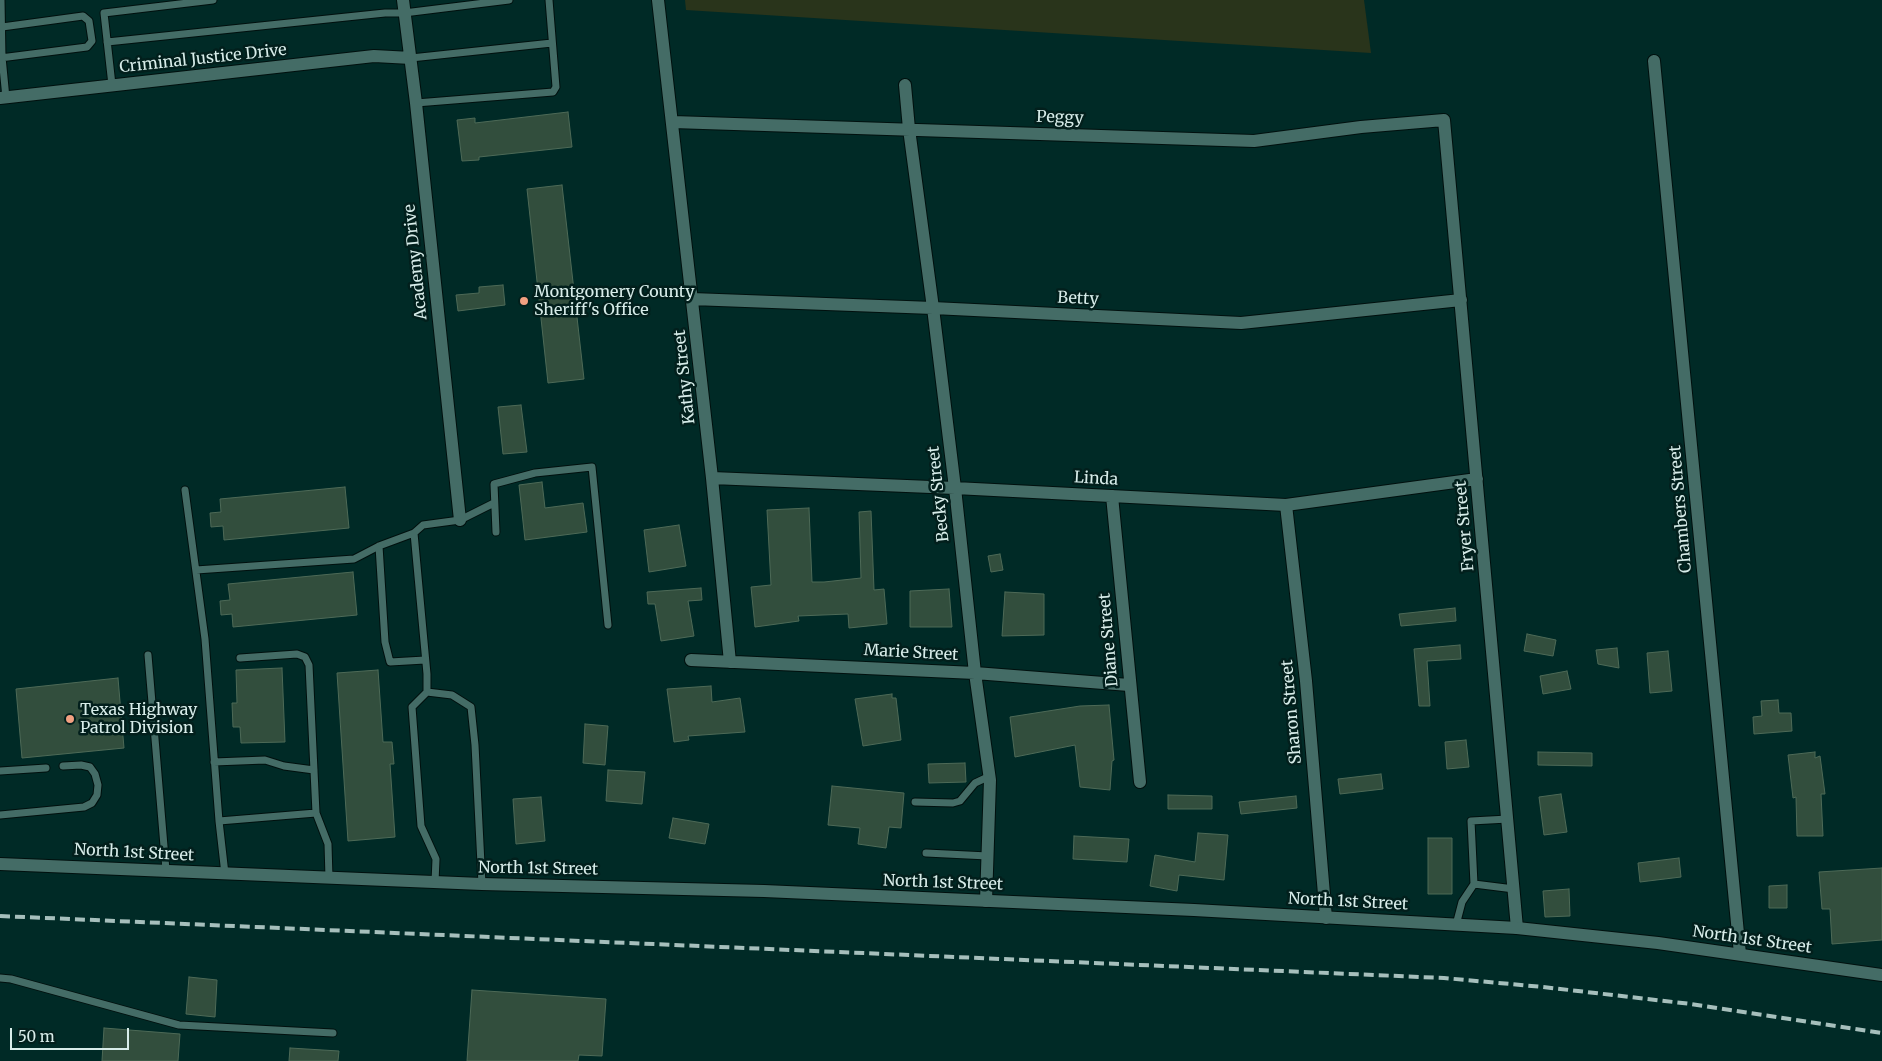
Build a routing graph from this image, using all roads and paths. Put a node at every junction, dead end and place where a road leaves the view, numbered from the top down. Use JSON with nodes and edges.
{"nodes":[{"id":1,"x":213,"y":0,"type":"edge"},
{"id":2,"x":509,"y":0,"type":"edge"},
{"id":3,"x":549,"y":0,"type":"edge"},
{"id":4,"x":658,"y":0,"type":"edge"},
{"id":5,"x":1,"y":4,"type":"edge"},
{"id":6,"x":403,"y":6,"type":"edge"},
{"id":7,"x":2,"y":27,"type":"junction"},
{"id":8,"x":107,"y":42,"type":"junction"},
{"id":9,"x":552,"y":43,"type":"junction"},
{"id":10,"x":1,"y":57,"type":"edge"},
{"id":11,"x":411,"y":58,"type":"junction"},
{"id":12,"x":1654,"y":60,"type":"dead end"},
{"id":13,"x":112,"y":85,"type":"junction"},
{"id":14,"x":905,"y":85,"type":"dead end"},
{"id":15,"x":3,"y":98,"type":"edge"},
{"id":16,"x":416,"y":103,"type":"junction"},
{"id":17,"x":1444,"y":120,"type":"joint"},
{"id":18,"x":673,"y":122,"type":"junction"},
{"id":19,"x":909,"y":129,"type":"junction"},
{"id":20,"x":692,"y":298,"type":"junction"},
{"id":21,"x":1461,"y":300,"type":"junction"},
{"id":22,"x":933,"y":308,"type":"junction"},
{"id":23,"x":712,"y":478,"type":"junction"},
{"id":24,"x":1477,"y":479,"type":"junction"},
{"id":25,"x":955,"y":488,"type":"junction"},
{"id":26,"x":185,"y":490,"type":"dead end"},
{"id":27,"x":1112,"y":496,"type":"junction"},
{"id":28,"x":494,"y":503,"type":"junction"},
{"id":29,"x":1286,"y":505,"type":"junction"},
{"id":30,"x":460,"y":520,"type":"junction"},
{"id":31,"x":496,"y":532,"type":"dead end"},
{"id":32,"x":414,"y":533,"type":"junction"},
{"id":33,"x":379,"y":546,"type":"junction"},
{"id":34,"x":196,"y":570,"type":"junction"},
{"id":35,"x":608,"y":625,"type":"dead end"},
{"id":36,"x":148,"y":655,"type":"dead end"},
{"id":37,"x":240,"y":658,"type":"dead end"},
{"id":38,"x":425,"y":660,"type":"junction"},
{"id":39,"x":691,"y":660,"type":"dead end"},
{"id":40,"x":730,"y":662,"type":"junction"},
{"id":41,"x":975,"y":673,"type":"junction"},
{"id":42,"x":1129,"y":685,"type":"junction"},
{"id":43,"x":427,"y":692,"type":"junction"},
{"id":44,"x":214,"y":762,"type":"junction"},
{"id":45,"x":63,"y":766,"type":"dead end"},
{"id":46,"x":46,"y":768,"type":"dead end"},
{"id":47,"x":314,"y":770,"type":"junction"},
{"id":48,"x":0,"y":771,"type":"edge"},
{"id":49,"x":990,"y":776,"type":"junction"},
{"id":50,"x":1140,"y":782,"type":"dead end"},
{"id":51,"x":915,"y":802,"type":"dead end"},
{"id":52,"x":316,"y":813,"type":"junction"},
{"id":53,"x":0,"y":815,"type":"edge"},
{"id":54,"x":1508,"y":819,"type":"junction"},
{"id":55,"x":219,"y":820,"type":"junction"},
{"id":56,"x":926,"y":853,"type":"dead end"},
{"id":57,"x":988,"y":856,"type":"junction"},
{"id":58,"x":0,"y":864,"type":"edge"},
{"id":59,"x":166,"y":870,"type":"junction"},
{"id":60,"x":225,"y":874,"type":"junction"},
{"id":61,"x":329,"y":878,"type":"junction"},
{"id":62,"x":435,"y":882,"type":"junction"},
{"id":63,"x":482,"y":884,"type":"junction"},
{"id":64,"x":1474,"y":884,"type":"junction"},
{"id":65,"x":1514,"y":889,"type":"junction"},
{"id":66,"x":986,"y":901,"type":"junction"},
{"id":67,"x":1326,"y":918,"type":"junction"},
{"id":68,"x":1456,"y":925,"type":"junction"},
{"id":69,"x":1517,"y":928,"type":"junction"},
{"id":70,"x":1740,"y":954,"type":"junction"},
{"id":71,"x":1882,"y":975,"type":"edge"},
{"id":72,"x":0,"y":978,"type":"edge"},
{"id":73,"x":333,"y":1034,"type":"dead end"}],
"edges":[{"from":1,"to":8,"type":"lane"},
{"from":2,"to":6,"type":"lane"},
{"from":3,"to":9,"type":"lane"},
{"from":4,"to":18,"type":"street","name":"Kathy Street"},
{"from":5,"to":7,"type":"lane"},
{"from":6,"to":8,"type":"lane"},
{"from":6,"to":11,"type":"street","name":"Academy Drive"},
{"from":7,"to":10,"type":"lane"},
{"from":7,"to":10,"type":"lane"},
{"from":8,"to":13,"type":"lane"},
{"from":9,"to":11,"type":"lane"},
{"from":9,"to":16,"type":"lane"},
{"from":10,"to":15,"type":"lane"},
{"from":11,"to":13,"type":"street","name":"Criminal Justice Drive"},
{"from":11,"to":16,"type":"street","name":"Academy Drive"},
{"from":12,"to":70,"type":"street","name":"Chambers Street"},
{"from":13,"to":15,"type":"street","name":"Criminal Justice Drive"},
{"from":14,"to":19,"type":"street","name":"Becky Street"},
{"from":16,"to":30,"type":"street","name":"Academy Drive"},
{"from":17,"to":19,"type":"street","name":"Peggy"},
{"from":17,"to":21,"type":"street","name":"Fryer Street"},
{"from":18,"to":19,"type":"street","name":"Peggy"},
{"from":18,"to":20,"type":"street","name":"Kathy Street"},
{"from":19,"to":22,"type":"street","name":"Becky Street"},
{"from":20,"to":22,"type":"street","name":"Betty"},
{"from":20,"to":23,"type":"street","name":"Kathy Street"},
{"from":21,"to":22,"type":"street","name":"Betty"},
{"from":21,"to":24,"type":"street","name":"Fryer Street"},
{"from":22,"to":25,"type":"street","name":"Becky Street"},
{"from":23,"to":25,"type":"street","name":"Linda"},
{"from":23,"to":40,"type":"street","name":"Kathy Street"},
{"from":24,"to":29,"type":"street","name":"Linda"},
{"from":24,"to":54,"type":"street","name":"Fryer Street"},
{"from":25,"to":27,"type":"street","name":"Linda"},
{"from":25,"to":41,"type":"street","name":"Becky Street"},
{"from":26,"to":34,"type":"lane"},
{"from":27,"to":29,"type":"street","name":"Linda"},
{"from":27,"to":42,"type":"street","name":"Diane Street"},
{"from":28,"to":30,"type":"lane"},
{"from":28,"to":31,"type":"lane"},
{"from":28,"to":35,"type":"lane"},
{"from":29,"to":67,"type":"street","name":"Sharon Street"},
{"from":30,"to":32,"type":"lane"},
{"from":32,"to":33,"type":"lane"},
{"from":32,"to":38,"type":"lane"},
{"from":33,"to":34,"type":"lane"},
{"from":33,"to":38,"type":"lane"},
{"from":34,"to":44,"type":"lane"},
{"from":36,"to":59,"type":"lane"},
{"from":37,"to":47,"type":"lane"},
{"from":38,"to":43,"type":"lane"},
{"from":39,"to":40,"type":"street","name":"Marie Street"},
{"from":40,"to":41,"type":"street","name":"Marie Street"},
{"from":41,"to":42,"type":"street","name":"Marie Street"},
{"from":41,"to":49,"type":"street","name":"Becky Street"},
{"from":42,"to":50,"type":"street","name":"Diane Street"},
{"from":43,"to":62,"type":"lane"},
{"from":43,"to":63,"type":"lane"},
{"from":44,"to":47,"type":"lane"},
{"from":44,"to":55,"type":"lane"},
{"from":45,"to":53,"type":"lane"},
{"from":46,"to":48,"type":"lane"},
{"from":47,"to":52,"type":"lane"},
{"from":49,"to":51,"type":"lane"},
{"from":49,"to":57,"type":"street","name":"Becky Street"},
{"from":52,"to":55,"type":"lane"},
{"from":52,"to":61,"type":"lane"},
{"from":54,"to":64,"type":"lane"},
{"from":54,"to":65,"type":"street","name":"Fryer Street"},
{"from":55,"to":60,"type":"lane"},
{"from":56,"to":57,"type":"lane"},
{"from":57,"to":66,"type":"street","name":"Becky Street"},
{"from":58,"to":59,"type":"street","name":"North 1st Street"},
{"from":59,"to":60,"type":"street","name":"North 1st Street"},
{"from":60,"to":61,"type":"street","name":"North 1st Street"},
{"from":61,"to":62,"type":"street","name":"North 1st Street"},
{"from":62,"to":63,"type":"street","name":"North 1st Street"},
{"from":63,"to":66,"type":"street","name":"North 1st Street"},
{"from":64,"to":65,"type":"lane"},
{"from":64,"to":68,"type":"lane"},
{"from":65,"to":69,"type":"street","name":"Fryer Street"},
{"from":66,"to":67,"type":"street","name":"North 1st Street"},
{"from":67,"to":68,"type":"street","name":"North 1st Street"},
{"from":68,"to":69,"type":"street","name":"North 1st Street"},
{"from":69,"to":70,"type":"street","name":"North 1st Street"},
{"from":70,"to":71,"type":"street","name":"North 1st Street"},
{"from":72,"to":73,"type":"lane"}]}
